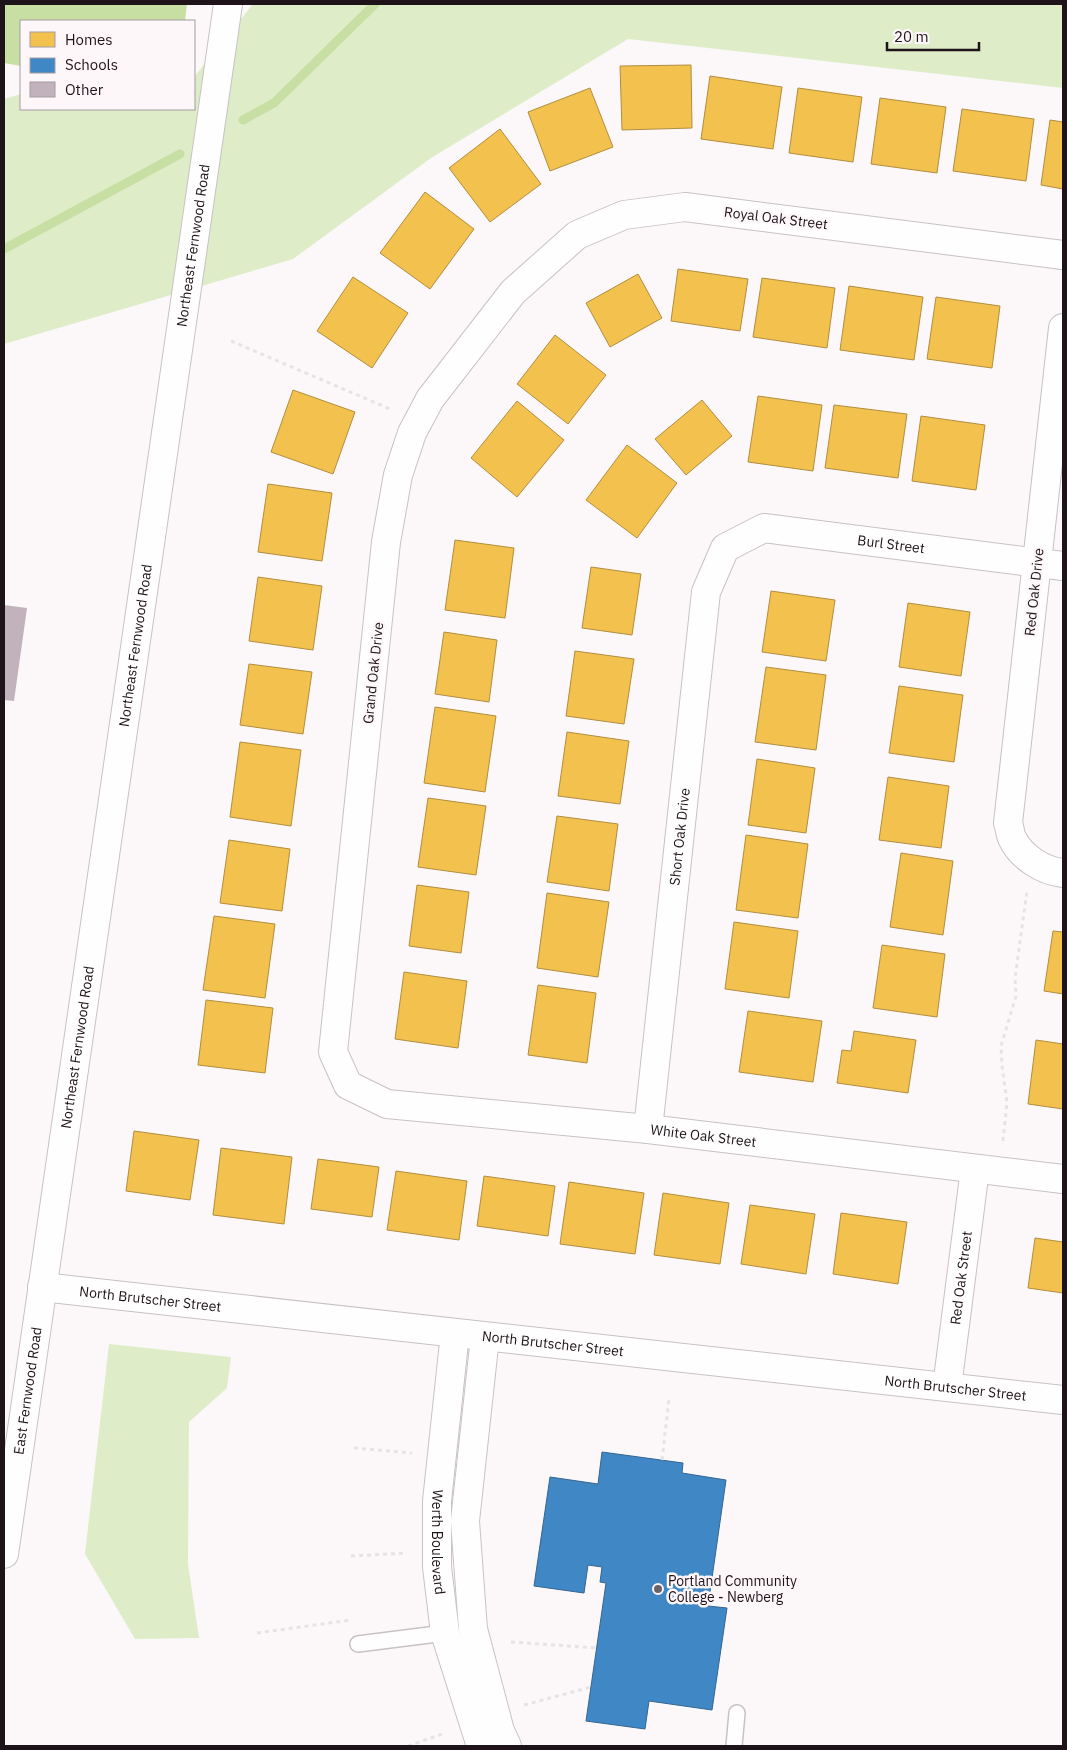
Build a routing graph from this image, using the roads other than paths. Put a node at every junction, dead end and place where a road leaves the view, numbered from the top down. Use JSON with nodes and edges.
{"nodes":[{"id":1,"x":228,"y":4,"type":"edge"},
{"id":2,"x":1063,"y":255,"type":"edge"},
{"id":3,"x":513,"y":292,"type":"joint"},
{"id":4,"x":1063,"y":328,"type":"edge"},
{"id":5,"x":725,"y":548,"type":"joint"},
{"id":6,"x":1050,"y":565,"type":"edge"},
{"id":7,"x":1041,"y":864,"type":"edge"},
{"id":8,"x":348,"y":1085,"type":"joint"},
{"id":9,"x":648,"y":1129,"type":"junction"},
{"id":10,"x":987,"y":1171,"type":"junction"},
{"id":11,"x":1063,"y":1179,"type":"edge"},
{"id":12,"x":42,"y":1287,"type":"junction"},
{"id":13,"x":455,"y":1333,"type":"junction"},
{"id":14,"x":486,"y":1337,"type":"junction"},
{"id":15,"x":947,"y":1387,"type":"junction"},
{"id":16,"x":1063,"y":1400,"type":"edge"},
{"id":17,"x":4,"y":1554,"type":"edge"},
{"id":18,"x":445,"y":1633,"type":"junction"},
{"id":19,"x":358,"y":1644,"type":"dead end"},
{"id":20,"x":737,"y":1713,"type":"dead end"},
{"id":21,"x":481,"y":1746,"type":"edge"},
{"id":22,"x":507,"y":1746,"type":"edge"},
{"id":23,"x":734,"y":1746,"type":"edge"}],
"edges":[{"from":1,"to":12,"type":"street","name":"Northeast Fernwood Road"},
{"from":2,"to":3,"type":"street","name":"Royal Oak Street"},
{"from":3,"to":8,"type":"street","name":"Grand Oak Drive"},
{"from":4,"to":6,"type":"street","name":"Red Oak Drive"},
{"from":5,"to":6,"type":"street","name":"Burl Street"},
{"from":5,"to":9,"type":"street","name":"Short Oak Drive"},
{"from":6,"to":7,"type":"street","name":"Red Oak Drive"},
{"from":8,"to":9,"type":"street","name":"White Oak Street"},
{"from":9,"to":10,"type":"street","name":"White Oak Street"},
{"from":10,"to":11,"type":"street","name":"White Oak Street"},
{"from":10,"to":15,"type":"street","name":"Red Oak Street"},
{"from":12,"to":13,"type":"street","name":"North Brutscher Street"},
{"from":12,"to":17,"type":"street","name":"East Fernwood Road"},
{"from":13,"to":14,"type":"street","name":"North Brutscher Street"},
{"from":13,"to":18,"type":"street","name":"Werth Boulevard"},
{"from":14,"to":15,"type":"street","name":"North Brutscher Street"},
{"from":14,"to":22,"type":"street","name":"Werth Boulevard"},
{"from":15,"to":16,"type":"street","name":"North Brutscher Street"},
{"from":18,"to":19,"type":"lane"},
{"from":18,"to":21,"type":"street","name":"Werth Boulevard"},
{"from":20,"to":23,"type":"lane"}]}
